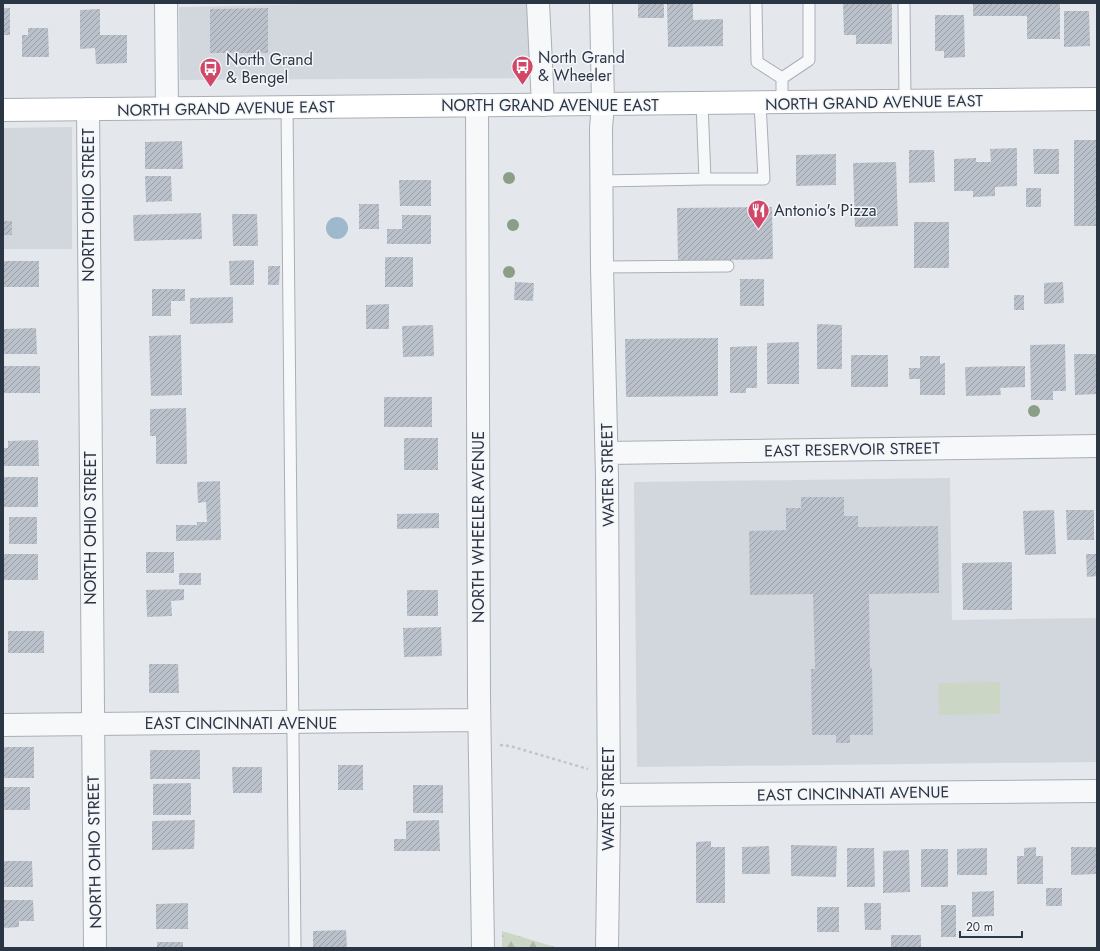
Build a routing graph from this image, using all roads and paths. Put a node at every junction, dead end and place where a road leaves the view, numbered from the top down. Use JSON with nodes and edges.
{"nodes":[{"id":1,"x":166,"y":3,"type":"edge"},
{"id":2,"x":538,"y":3,"type":"edge"},
{"id":3,"x":601,"y":3,"type":"edge"},
{"id":4,"x":756,"y":3,"type":"edge"},
{"id":5,"x":809,"y":3,"type":"edge"},
{"id":6,"x":904,"y":3,"type":"edge"},
{"id":7,"x":782,"y":78,"type":"junction"},
{"id":8,"x":1097,"y":99,"type":"edge"},
{"id":9,"x":905,"y":101,"type":"junction"},
{"id":10,"x":782,"y":102,"type":"junction"},
{"id":11,"x":702,"y":103,"type":"junction"},
{"id":12,"x":760,"y":103,"type":"junction"},
{"id":13,"x":603,"y":104,"type":"junction"},
{"id":14,"x":477,"y":105,"type":"junction"},
{"id":15,"x":543,"y":105,"type":"junction"},
{"id":16,"x":287,"y":107,"type":"junction"},
{"id":17,"x":167,"y":108,"type":"junction"},
{"id":18,"x":88,"y":109,"type":"junction"},
{"id":19,"x":3,"y":110,"type":"edge"},
{"id":20,"x":705,"y":179,"type":"junction"},
{"id":21,"x":602,"y":181,"type":"junction"},
{"id":22,"x":728,"y":266,"type":"dead end"},
{"id":23,"x":602,"y":267,"type":"junction"},
{"id":24,"x":1097,"y":446,"type":"edge"},
{"id":25,"x":606,"y":452,"type":"junction"},
{"id":26,"x":479,"y":720,"type":"junction"},
{"id":27,"x":293,"y":723,"type":"junction"},
{"id":28,"x":92,"y":724,"type":"junction"},
{"id":29,"x":3,"y":725,"type":"edge"},
{"id":30,"x":480,"y":743,"type":"junction"},
{"id":31,"x":608,"y":785,"type":"junction"},
{"id":32,"x":1097,"y":790,"type":"edge"},
{"id":33,"x":95,"y":948,"type":"edge"},
{"id":34,"x":294,"y":948,"type":"edge"},
{"id":35,"x":483,"y":948,"type":"edge"},
{"id":36,"x":607,"y":948,"type":"edge"}],
"edges":[{"from":1,"to":17,"type":"street"},
{"from":2,"to":15,"type":"street"},
{"from":3,"to":13,"type":"street","name":"WATER STREET"},
{"from":4,"to":7,"type":"lane"},
{"from":5,"to":7,"type":"lane"},
{"from":6,"to":9,"type":"lane"},
{"from":7,"to":10,"type":"lane"},
{"from":8,"to":9,"type":"street","name":"NORTH GRAND AVENUE EAST"},
{"from":9,"to":10,"type":"street","name":"NORTH GRAND AVENUE EAST"},
{"from":10,"to":12,"type":"street","name":"NORTH GRAND AVENUE EAST"},
{"from":11,"to":12,"type":"street","name":"NORTH GRAND AVENUE EAST"},
{"from":11,"to":13,"type":"street","name":"NORTH GRAND AVENUE EAST"},
{"from":11,"to":20,"type":"lane"},
{"from":12,"to":20,"type":"lane"},
{"from":13,"to":15,"type":"street","name":"NORTH GRAND AVENUE EAST"},
{"from":13,"to":21,"type":"street","name":"WATER STREET"},
{"from":14,"to":15,"type":"street","name":"NORTH GRAND AVENUE EAST"},
{"from":14,"to":16,"type":"street","name":"NORTH GRAND AVENUE EAST"},
{"from":14,"to":26,"type":"street","name":"NORTH WHEELER AVENUE"},
{"from":16,"to":17,"type":"street","name":"NORTH GRAND AVENUE EAST"},
{"from":16,"to":27,"type":"lane"},
{"from":17,"to":18,"type":"street","name":"NORTH GRAND AVENUE EAST"},
{"from":18,"to":19,"type":"street","name":"NORTH GRAND AVENUE EAST"},
{"from":18,"to":28,"type":"street","name":"NORTH OHIO STREET"},
{"from":20,"to":21,"type":"lane"},
{"from":21,"to":23,"type":"street","name":"WATER STREET"},
{"from":22,"to":23,"type":"lane"},
{"from":23,"to":25,"type":"street","name":"WATER STREET"},
{"from":24,"to":25,"type":"street","name":"EAST RESERVOIR STREET"},
{"from":25,"to":31,"type":"street","name":"WATER STREET"},
{"from":26,"to":27,"type":"street","name":"EAST CINCINNATI AVENUE"},
{"from":26,"to":30,"type":"street","name":"NORTH WHEELER AVENUE"},
{"from":27,"to":28,"type":"street","name":"EAST CINCINNATI AVENUE"},
{"from":27,"to":34,"type":"lane"},
{"from":28,"to":29,"type":"street","name":"EAST CINCINNATI AVENUE"},
{"from":28,"to":33,"type":"street","name":"NORTH OHIO STREET"},
{"from":30,"to":31,"type":"path"},
{"from":30,"to":35,"type":"street","name":"NORTH WHEELER AVENUE"},
{"from":31,"to":32,"type":"street","name":"EAST CINCINNATI AVENUE"},
{"from":31,"to":36,"type":"street","name":"WATER STREET"}]}
